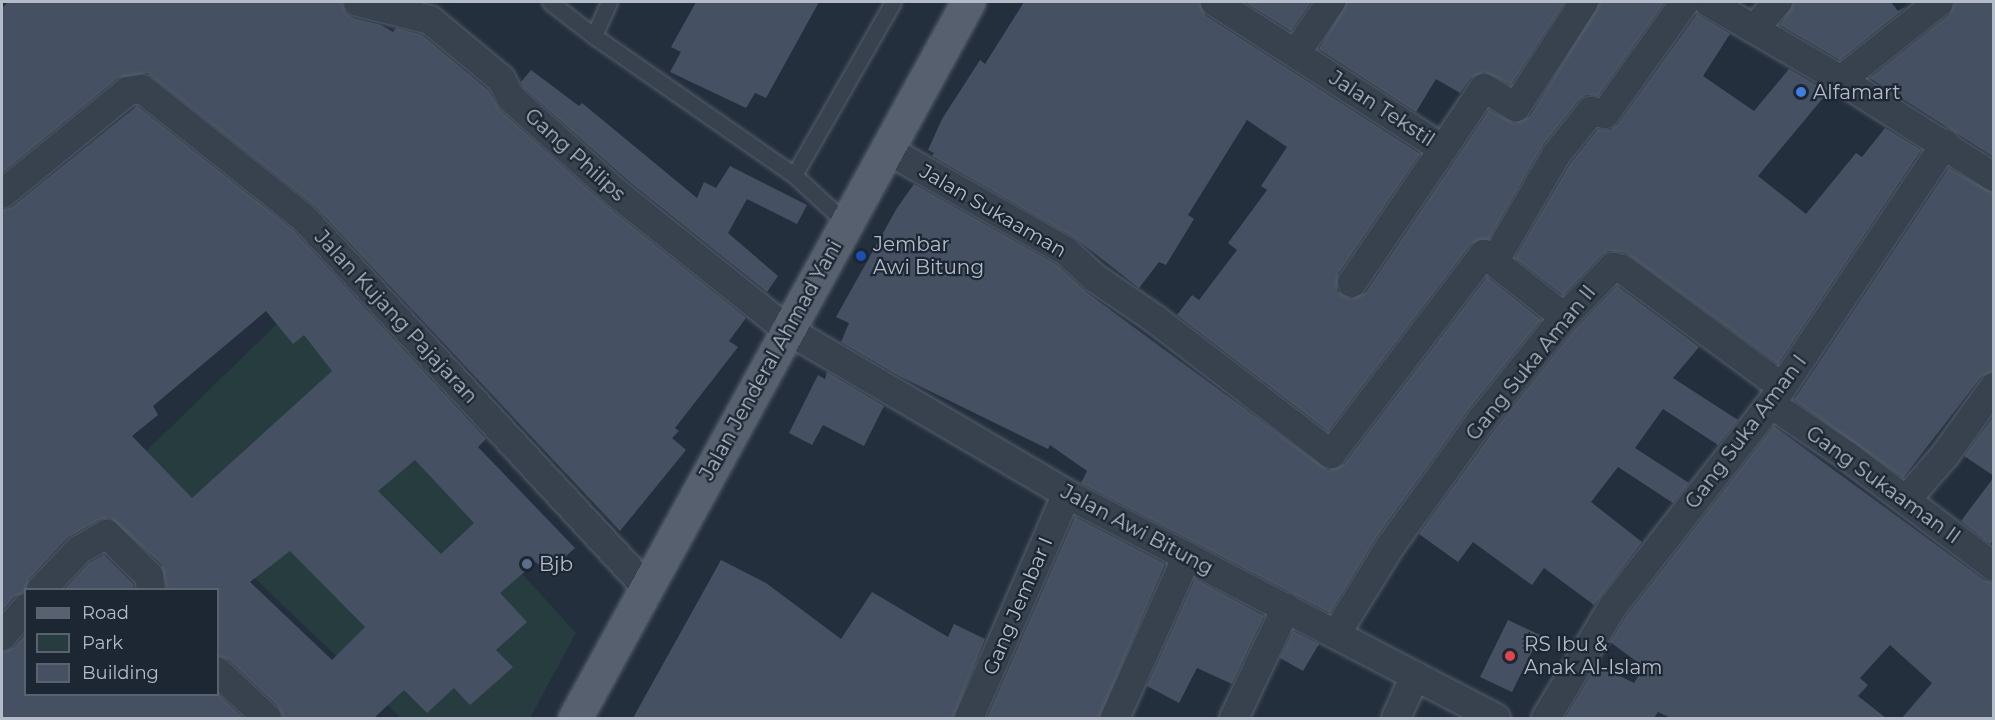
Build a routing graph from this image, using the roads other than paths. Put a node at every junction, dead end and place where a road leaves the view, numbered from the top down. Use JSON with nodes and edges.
{"nodes":[{"id":1,"x":358,"y":2,"type":"edge"},
{"id":2,"x":550,"y":2,"type":"edge"},
{"id":3,"x":609,"y":2,"type":"edge"},
{"id":4,"x":892,"y":2,"type":"edge"},
{"id":5,"x":968,"y":2,"type":"edge"},
{"id":6,"x":1215,"y":2,"type":"edge"},
{"id":7,"x":1331,"y":2,"type":"edge"},
{"id":8,"x":1584,"y":2,"type":"edge"},
{"id":9,"x":1685,"y":2,"type":"edge"},
{"id":10,"x":1708,"y":2,"type":"edge"},
{"id":11,"x":1778,"y":2,"type":"edge"},
{"id":12,"x":1940,"y":2,"type":"edge"},
{"id":13,"x":1755,"y":28,"type":"junction"},
{"id":14,"x":594,"y":36,"type":"junction"},
{"id":15,"x":1296,"y":53,"type":"junction"},
{"id":16,"x":1841,"y":80,"type":"junction"},
{"id":17,"x":1945,"y":144,"type":"junction"},
{"id":18,"x":886,"y":148,"type":"junction"},
{"id":19,"x":1443,"y":149,"type":"junction"},
{"id":20,"x":794,"y":175,"type":"junction"},
{"id":21,"x":1994,"y":177,"type":"edge"},
{"id":22,"x":2,"y":194,"type":"edge"},
{"id":23,"x":846,"y":223,"type":"junction"},
{"id":24,"x":1494,"y":262,"type":"junction"},
{"id":25,"x":1352,"y":283,"type":"dead end"},
{"id":26,"x":1564,"y":317,"type":"junction"},
{"id":27,"x":786,"y":329,"type":"junction"},
{"id":28,"x":1994,"y":387,"type":"edge"},
{"id":29,"x":1776,"y":396,"type":"junction"},
{"id":30,"x":1067,"y":494,"type":"junction"},
{"id":31,"x":1906,"y":500,"type":"junction"},
{"id":32,"x":1187,"y":556,"type":"junction"},
{"id":33,"x":1994,"y":567,"type":"edge"},
{"id":34,"x":646,"y":587,"type":"junction"},
{"id":35,"x":43,"y":588,"type":"edge"},
{"id":36,"x":151,"y":588,"type":"edge"},
{"id":37,"x":1286,"y":608,"type":"junction"},
{"id":38,"x":24,"y":610,"type":"edge"},
{"id":39,"x":1336,"y":634,"type":"junction"},
{"id":40,"x":2,"y":636,"type":"edge"},
{"id":41,"x":219,"y":673,"type":"edge"},
{"id":42,"x":1415,"y":676,"type":"junction"},
{"id":43,"x":267,"y":718,"type":"edge"},
{"id":44,"x":575,"y":718,"type":"edge"},
{"id":45,"x":969,"y":718,"type":"edge"},
{"id":46,"x":1115,"y":718,"type":"edge"},
{"id":47,"x":1234,"y":718,"type":"edge"},
{"id":48,"x":1396,"y":718,"type":"edge"},
{"id":49,"x":1496,"y":718,"type":"edge"},
{"id":50,"x":1546,"y":718,"type":"edge"}],
"edges":[{"from":1,"to":27,"type":"street","name":"Gang Philips"},
{"from":2,"to":14,"type":"lane"},
{"from":3,"to":14,"type":"lane"},
{"from":4,"to":20,"type":"lane"},
{"from":5,"to":18,"type":"main road","name":"Jalan Jenderal Ahmad Yani"},
{"from":6,"to":15,"type":"street","name":"Jalan Tekstil"},
{"from":7,"to":15,"type":"street"},
{"from":8,"to":19,"type":"street"},
{"from":9,"to":24,"type":"street"},
{"from":10,"to":13,"type":"street"},
{"from":11,"to":13,"type":"street"},
{"from":12,"to":16,"type":"street"},
{"from":13,"to":16,"type":"street"},
{"from":14,"to":20,"type":"lane"},
{"from":15,"to":19,"type":"street","name":"Jalan Tekstil"},
{"from":16,"to":17,"type":"street"},
{"from":17,"to":21,"type":"street"},
{"from":17,"to":29,"type":"street","name":"Gang Suka Aman I"},
{"from":18,"to":23,"type":"main road","name":"Jalan Jenderal Ahmad Yani"},
{"from":18,"to":24,"type":"street","name":"Jalan Sukaaman"},
{"from":19,"to":25,"type":"street","name":"Jalan Tekstil"},
{"from":20,"to":23,"type":"lane"},
{"from":22,"to":34,"type":"street","name":"Jalan Kujang Pajajaran"},
{"from":23,"to":27,"type":"main road","name":"Jalan Jenderal Ahmad Yani"},
{"from":24,"to":26,"type":"street"},
{"from":26,"to":29,"type":"street","name":"Gang Suka Aman II"},
{"from":26,"to":39,"type":"street","name":"Gang Suka Aman II"},
{"from":27,"to":30,"type":"street","name":"Jalan Awi Bitung"},
{"from":27,"to":34,"type":"main road","name":"Jalan Jenderal Ahmad Yani"},
{"from":28,"to":31,"type":"street"},
{"from":29,"to":31,"type":"street","name":"Gang Sukaaman II"},
{"from":29,"to":50,"type":"street","name":"Gang Suka Aman I"},
{"from":30,"to":32,"type":"street","name":"Jalan Awi Bitung"},
{"from":30,"to":45,"type":"street","name":"Gang Jembar I"},
{"from":31,"to":33,"type":"street","name":"Gang Sukaaman II"},
{"from":32,"to":37,"type":"street","name":"Jalan Awi Bitung"},
{"from":32,"to":46,"type":"street"},
{"from":34,"to":44,"type":"main road","name":"Jalan Jenderal Ahmad Yani"},
{"from":35,"to":36,"type":"street"},
{"from":37,"to":39,"type":"street","name":"Jalan Awi Bitung"},
{"from":37,"to":47,"type":"street"},
{"from":38,"to":40,"type":"street"},
{"from":39,"to":42,"type":"street","name":"Jalan Awi Bitung"},
{"from":41,"to":43,"type":"street"},
{"from":42,"to":48,"type":"street"},
{"from":42,"to":49,"type":"street","name":"Jalan Awi Bitung"}]}
